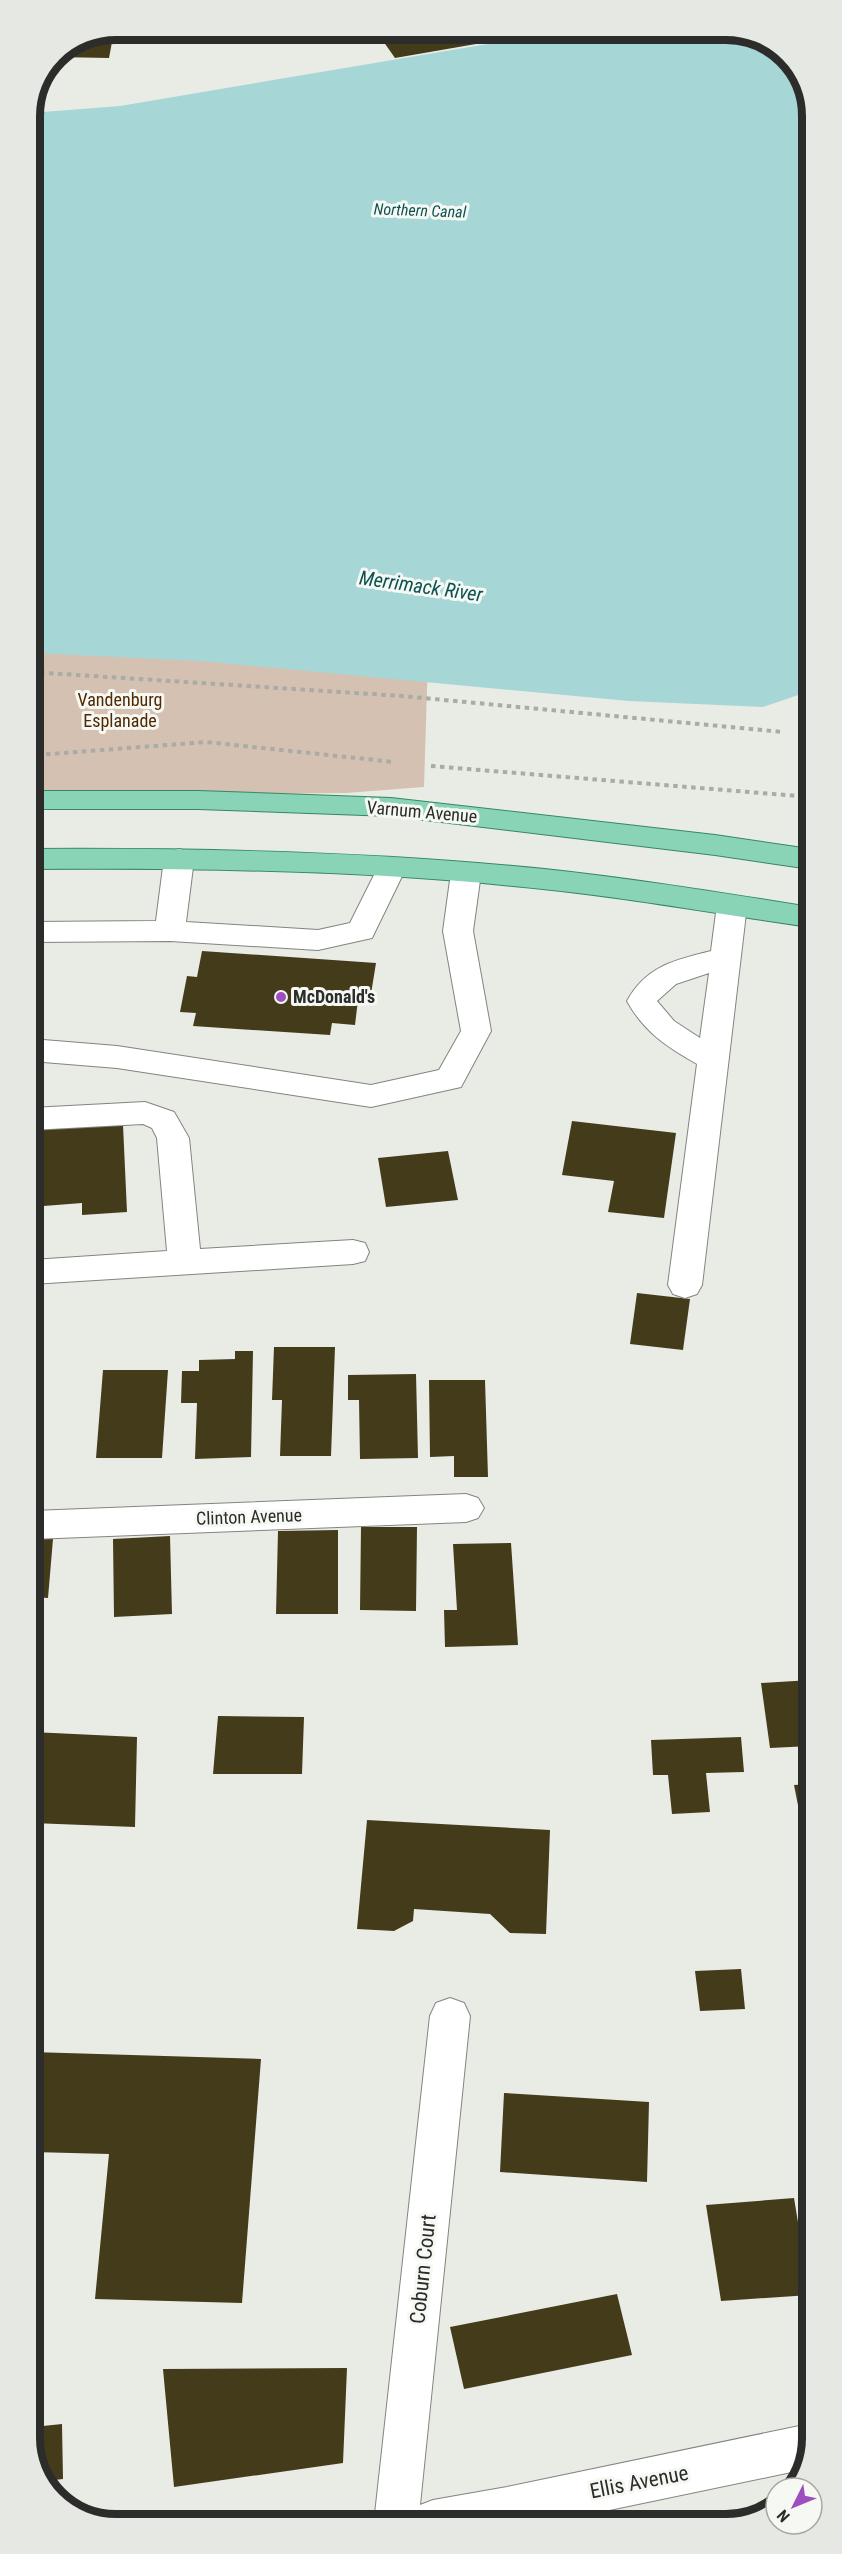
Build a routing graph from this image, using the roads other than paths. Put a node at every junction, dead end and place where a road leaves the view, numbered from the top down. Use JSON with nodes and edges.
{"nodes":[{"id":1,"x":41,"y":800,"type":"edge"},
{"id":2,"x":179,"y":858,"type":"junction"},
{"id":3,"x":802,"y":858,"type":"edge"},
{"id":4,"x":41,"y":859,"type":"edge"},
{"id":5,"x":391,"y":868,"type":"junction"},
{"id":6,"x":465,"y":873,"type":"junction"},
{"id":7,"x":732,"y":905,"type":"junction"},
{"id":8,"x":802,"y":916,"type":"edge"},
{"id":9,"x":170,"y":931,"type":"junction"},
{"id":10,"x":41,"y":932,"type":"edge"},
{"id":11,"x":725,"y":958,"type":"junction"},
{"id":12,"x":41,"y":1051,"type":"edge"},
{"id":13,"x":712,"y":1059,"type":"junction"},
{"id":14,"x":41,"y":1118,"type":"edge"},
{"id":15,"x":353,"y":1252,"type":"dead end"},
{"id":16,"x":185,"y":1263,"type":"junction"},
{"id":17,"x":41,"y":1271,"type":"edge"},
{"id":18,"x":685,"y":1285,"type":"dead end"},
{"id":19,"x":466,"y":1508,"type":"dead end"},
{"id":20,"x":41,"y":1525,"type":"edge"},
{"id":21,"x":450,"y":2016,"type":"dead end"},
{"id":22,"x":800,"y":2448,"type":"edge"},
{"id":23,"x":397,"y":2513,"type":"edge"},
{"id":24,"x":494,"y":2514,"type":"edge"}],
"edges":[{"from":1,"to":3,"type":"main road","name":"Varnum Avenue"},
{"from":2,"to":4,"type":"main road"},
{"from":2,"to":5,"type":"main road"},
{"from":2,"to":9,"type":"street"},
{"from":5,"to":6,"type":"main road"},
{"from":5,"to":9,"type":"street"},
{"from":6,"to":7,"type":"main road"},
{"from":6,"to":12,"type":"street"},
{"from":7,"to":8,"type":"main road"},
{"from":7,"to":11,"type":"street"},
{"from":9,"to":10,"type":"street"},
{"from":11,"to":13,"type":"street"},
{"from":11,"to":13,"type":"street"},
{"from":13,"to":18,"type":"street"},
{"from":14,"to":16,"type":"street"},
{"from":15,"to":16,"type":"street"},
{"from":16,"to":17,"type":"street"},
{"from":19,"to":20,"type":"street","name":"Clinton Avenue"},
{"from":21,"to":23,"type":"street","name":"Coburn Court"},
{"from":22,"to":24,"type":"street","name":"Ellis Avenue"}]}
